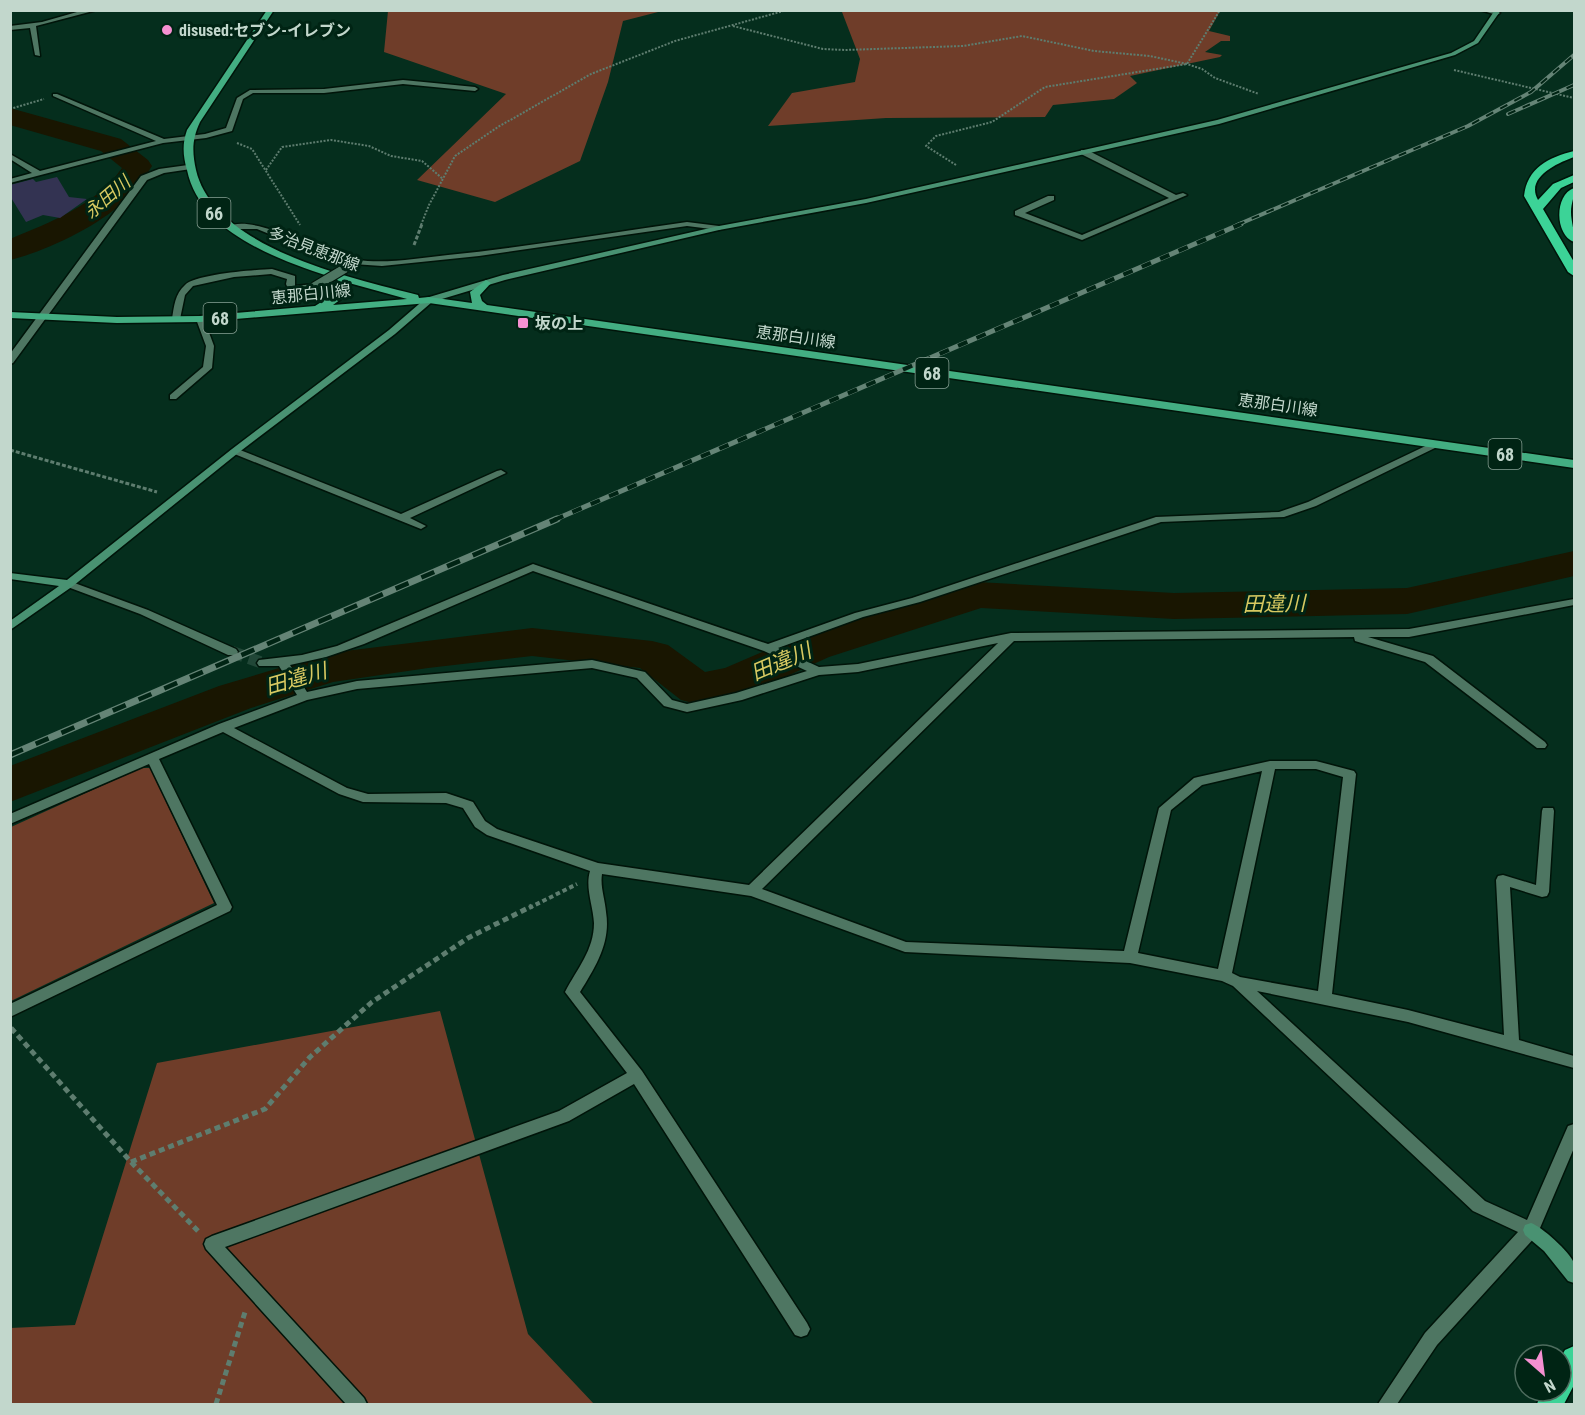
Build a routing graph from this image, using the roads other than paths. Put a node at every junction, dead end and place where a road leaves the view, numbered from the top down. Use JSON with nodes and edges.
{"nodes":[{"id":1,"x":94,"y":10,"type":"edge"},
{"id":2,"x":271,"y":10,"type":"edge"},
{"id":3,"x":1483,"y":10,"type":"edge"},
{"id":4,"x":1498,"y":12,"type":"edge"},
{"id":5,"x":33,"y":27,"type":"junction"},
{"id":6,"x":10,"y":28,"type":"edge"},
{"id":7,"x":38,"y":55,"type":"dead end"},
{"id":8,"x":476,"y":89,"type":"dead end"},
{"id":9,"x":55,"y":95,"type":"road end"},
{"id":10,"x":189,"y":137,"type":"junction"},
{"id":11,"x":163,"y":141,"type":"junction"},
{"id":12,"x":1084,"y":152,"type":"junction"},
{"id":13,"x":1575,"y":154,"type":"edge"},
{"id":14,"x":10,"y":156,"type":"edge"},
{"id":15,"x":188,"y":167,"type":"junction"},
{"id":16,"x":38,"y":173,"type":"junction"},
{"id":17,"x":1575,"y":178,"type":"edge"},
{"id":18,"x":10,"y":181,"type":"edge"},
{"id":19,"x":1575,"y":191,"type":"edge"},
{"id":20,"x":1051,"y":198,"type":"dead end"},
{"id":21,"x":1538,"y":208,"type":"junction"},
{"id":22,"x":232,"y":227,"type":"junction"},
{"id":23,"x":719,"y":228,"type":"junction"},
{"id":24,"x":1575,"y":238,"type":"edge"},
{"id":25,"x":352,"y":264,"type":"junction"},
{"id":26,"x":1575,"y":272,"type":"edge"},
{"id":27,"x":341,"y":277,"type":"junction"},
{"id":28,"x":486,"y":283,"type":"junction"},
{"id":29,"x":429,"y":300,"type":"junction"},
{"id":30,"x":486,"y":309,"type":"junction"},
{"id":31,"x":312,"y":310,"type":"junction"},
{"id":32,"x":10,"y":315,"type":"edge"},
{"id":33,"x":42,"y":317,"type":"junction"},
{"id":34,"x":176,"y":319,"type":"junction"},
{"id":35,"x":201,"y":319,"type":"junction"},
{"id":36,"x":10,"y":361,"type":"edge"},
{"id":37,"x":173,"y":397,"type":"dead end"},
{"id":38,"x":1436,"y":444,"type":"junction"},
{"id":39,"x":235,"y":451,"type":"junction"},
{"id":40,"x":1575,"y":464,"type":"edge"},
{"id":41,"x":501,"y":473,"type":"dead end"},
{"id":42,"x":402,"y":518,"type":"junction"},
{"id":43,"x":422,"y":526,"type":"dead end"},
{"id":44,"x":10,"y":576,"type":"edge"},
{"id":45,"x":69,"y":584,"type":"junction"},
{"id":46,"x":1575,"y":602,"type":"edge"},
{"id":47,"x":10,"y":627,"type":"edge"},
{"id":48,"x":1346,"y":634,"type":"junction"},
{"id":49,"x":1011,"y":637,"type":"junction"},
{"id":50,"x":768,"y":648,"type":"junction"},
{"id":51,"x":232,"y":652,"type":"tunnel mouth"},
{"id":52,"x":263,"y":663,"type":"tunnel mouth"},
{"id":53,"x":284,"y":664,"type":"junction"},
{"id":54,"x":818,"y":671,"type":"junction"},
{"id":55,"x":304,"y":697,"type":"junction"},
{"id":56,"x":224,"y":727,"type":"junction"},
{"id":57,"x":1541,"y":745,"type":"dead end"},
{"id":58,"x":152,"y":758,"type":"junction"},
{"id":59,"x":1270,"y":765,"type":"junction"},
{"id":60,"x":1548,"y":811,"type":"dead end"},
{"id":61,"x":10,"y":819,"type":"edge"},
{"id":62,"x":595,"y":874,"type":"junction"},
{"id":63,"x":752,"y":891,"type":"junction"},
{"id":64,"x":1130,"y":957,"type":"junction"},
{"id":65,"x":1231,"y":979,"type":"junction"},
{"id":66,"x":1324,"y":996,"type":"junction"},
{"id":67,"x":10,"y":1011,"type":"edge"},
{"id":68,"x":1512,"y":1043,"type":"junction"},
{"id":69,"x":1575,"y":1062,"type":"edge"},
{"id":70,"x":637,"y":1075,"type":"junction"},
{"id":71,"x":1575,"y":1131,"type":"edge"},
{"id":72,"x":1531,"y":1230,"type":"junction"},
{"id":73,"x":1575,"y":1275,"type":"edge"},
{"id":74,"x":801,"y":1329,"type":"dead end"},
{"id":75,"x":358,"y":1404,"type":"edge"},
{"id":76,"x":1387,"y":1404,"type":"edge"}],
"edges":[{"from":1,"to":5,"type":"street"},
{"from":2,"to":10,"type":"main road","name":"多治見恵那線","number":"66"},
{"from":3,"to":4,"type":"street"},
{"from":4,"to":12,"type":"street"},
{"from":5,"to":6,"type":"street"},
{"from":5,"to":7,"type":"street"},
{"from":8,"to":10,"type":"street"},
{"from":9,"to":11,"type":"street"},
{"from":10,"to":11,"type":"street"},
{"from":10,"to":15,"type":"main road","name":"多治見恵那線","number":"66"},
{"from":11,"to":16,"type":"street"},
{"from":12,"to":20,"type":"street"},
{"from":12,"to":23,"type":"street"},
{"from":13,"to":21,"type":"highway"},
{"from":14,"to":16,"type":"street"},
{"from":15,"to":22,"type":"main road","name":"多治見恵那線","number":"66"},
{"from":15,"to":33,"type":"street"},
{"from":16,"to":18,"type":"street"},
{"from":17,"to":21,"type":"highway"},
{"from":19,"to":24,"type":"highway"},
{"from":21,"to":26,"type":"highway"},
{"from":22,"to":25,"type":"street"},
{"from":22,"to":27,"type":"main road","name":"多治見恵那線","number":"66"},
{"from":23,"to":25,"type":"street"},
{"from":23,"to":28,"type":"street"},
{"from":25,"to":34,"type":"street","bridge":true},
{"from":27,"to":29,"type":"main road","name":"多治見恵那線","number":"66"},
{"from":27,"to":31,"type":"main road"},
{"from":28,"to":29,"type":"street"},
{"from":28,"to":30,"type":"main road"},
{"from":29,"to":30,"type":"main road","name":"恵那白川線","number":"68"},
{"from":29,"to":31,"type":"main road","name":"恵那白川線","number":"68"},
{"from":29,"to":39,"type":"street"},
{"from":30,"to":38,"type":"main road","name":"恵那白川線","number":"68"},
{"from":31,"to":35,"type":"main road","name":"恵那白川線","number":"68"},
{"from":32,"to":33,"type":"main road","name":"恵那白川線","number":"68"},
{"from":33,"to":34,"type":"main road","name":"恵那白川線","number":"68"},
{"from":33,"to":36,"type":"street"},
{"from":34,"to":35,"type":"main road","name":"恵那白川線","number":"68"},
{"from":35,"to":37,"type":"street"},
{"from":38,"to":40,"type":"main road","name":"恵那白川線","number":"68"},
{"from":38,"to":50,"type":"street"},
{"from":39,"to":42,"type":"street"},
{"from":39,"to":45,"type":"street"},
{"from":41,"to":42,"type":"street"},
{"from":42,"to":43,"type":"street"},
{"from":44,"to":45,"type":"street"},
{"from":45,"to":47,"type":"street"},
{"from":45,"to":51,"type":"street"},
{"from":46,"to":48,"type":"street"},
{"from":48,"to":49,"type":"street"},
{"from":48,"to":57,"type":"street"},
{"from":49,"to":54,"type":"street"},
{"from":49,"to":63,"type":"street"},
{"from":50,"to":53,"type":"street"},
{"from":50,"to":54,"type":"street"},
{"from":52,"to":53,"type":"street"},
{"from":53,"to":55,"type":"street"},
{"from":54,"to":55,"type":"street"},
{"from":55,"to":56,"type":"street"},
{"from":56,"to":58,"type":"street"},
{"from":56,"to":62,"type":"street"},
{"from":58,"to":61,"type":"street"},
{"from":58,"to":67,"type":"street"},
{"from":59,"to":64,"type":"street"},
{"from":59,"to":65,"type":"street"},
{"from":59,"to":66,"type":"street"},
{"from":60,"to":68,"type":"street"},
{"from":62,"to":63,"type":"street"},
{"from":62,"to":70,"type":"street"},
{"from":63,"to":64,"type":"street"},
{"from":64,"to":65,"type":"street"},
{"from":65,"to":66,"type":"street"},
{"from":65,"to":72,"type":"street"},
{"from":66,"to":68,"type":"street"},
{"from":68,"to":69,"type":"street"},
{"from":70,"to":74,"type":"street"},
{"from":70,"to":75,"type":"street"},
{"from":71,"to":72,"type":"street"},
{"from":72,"to":73,"type":"street"},
{"from":72,"to":76,"type":"street"}]}
